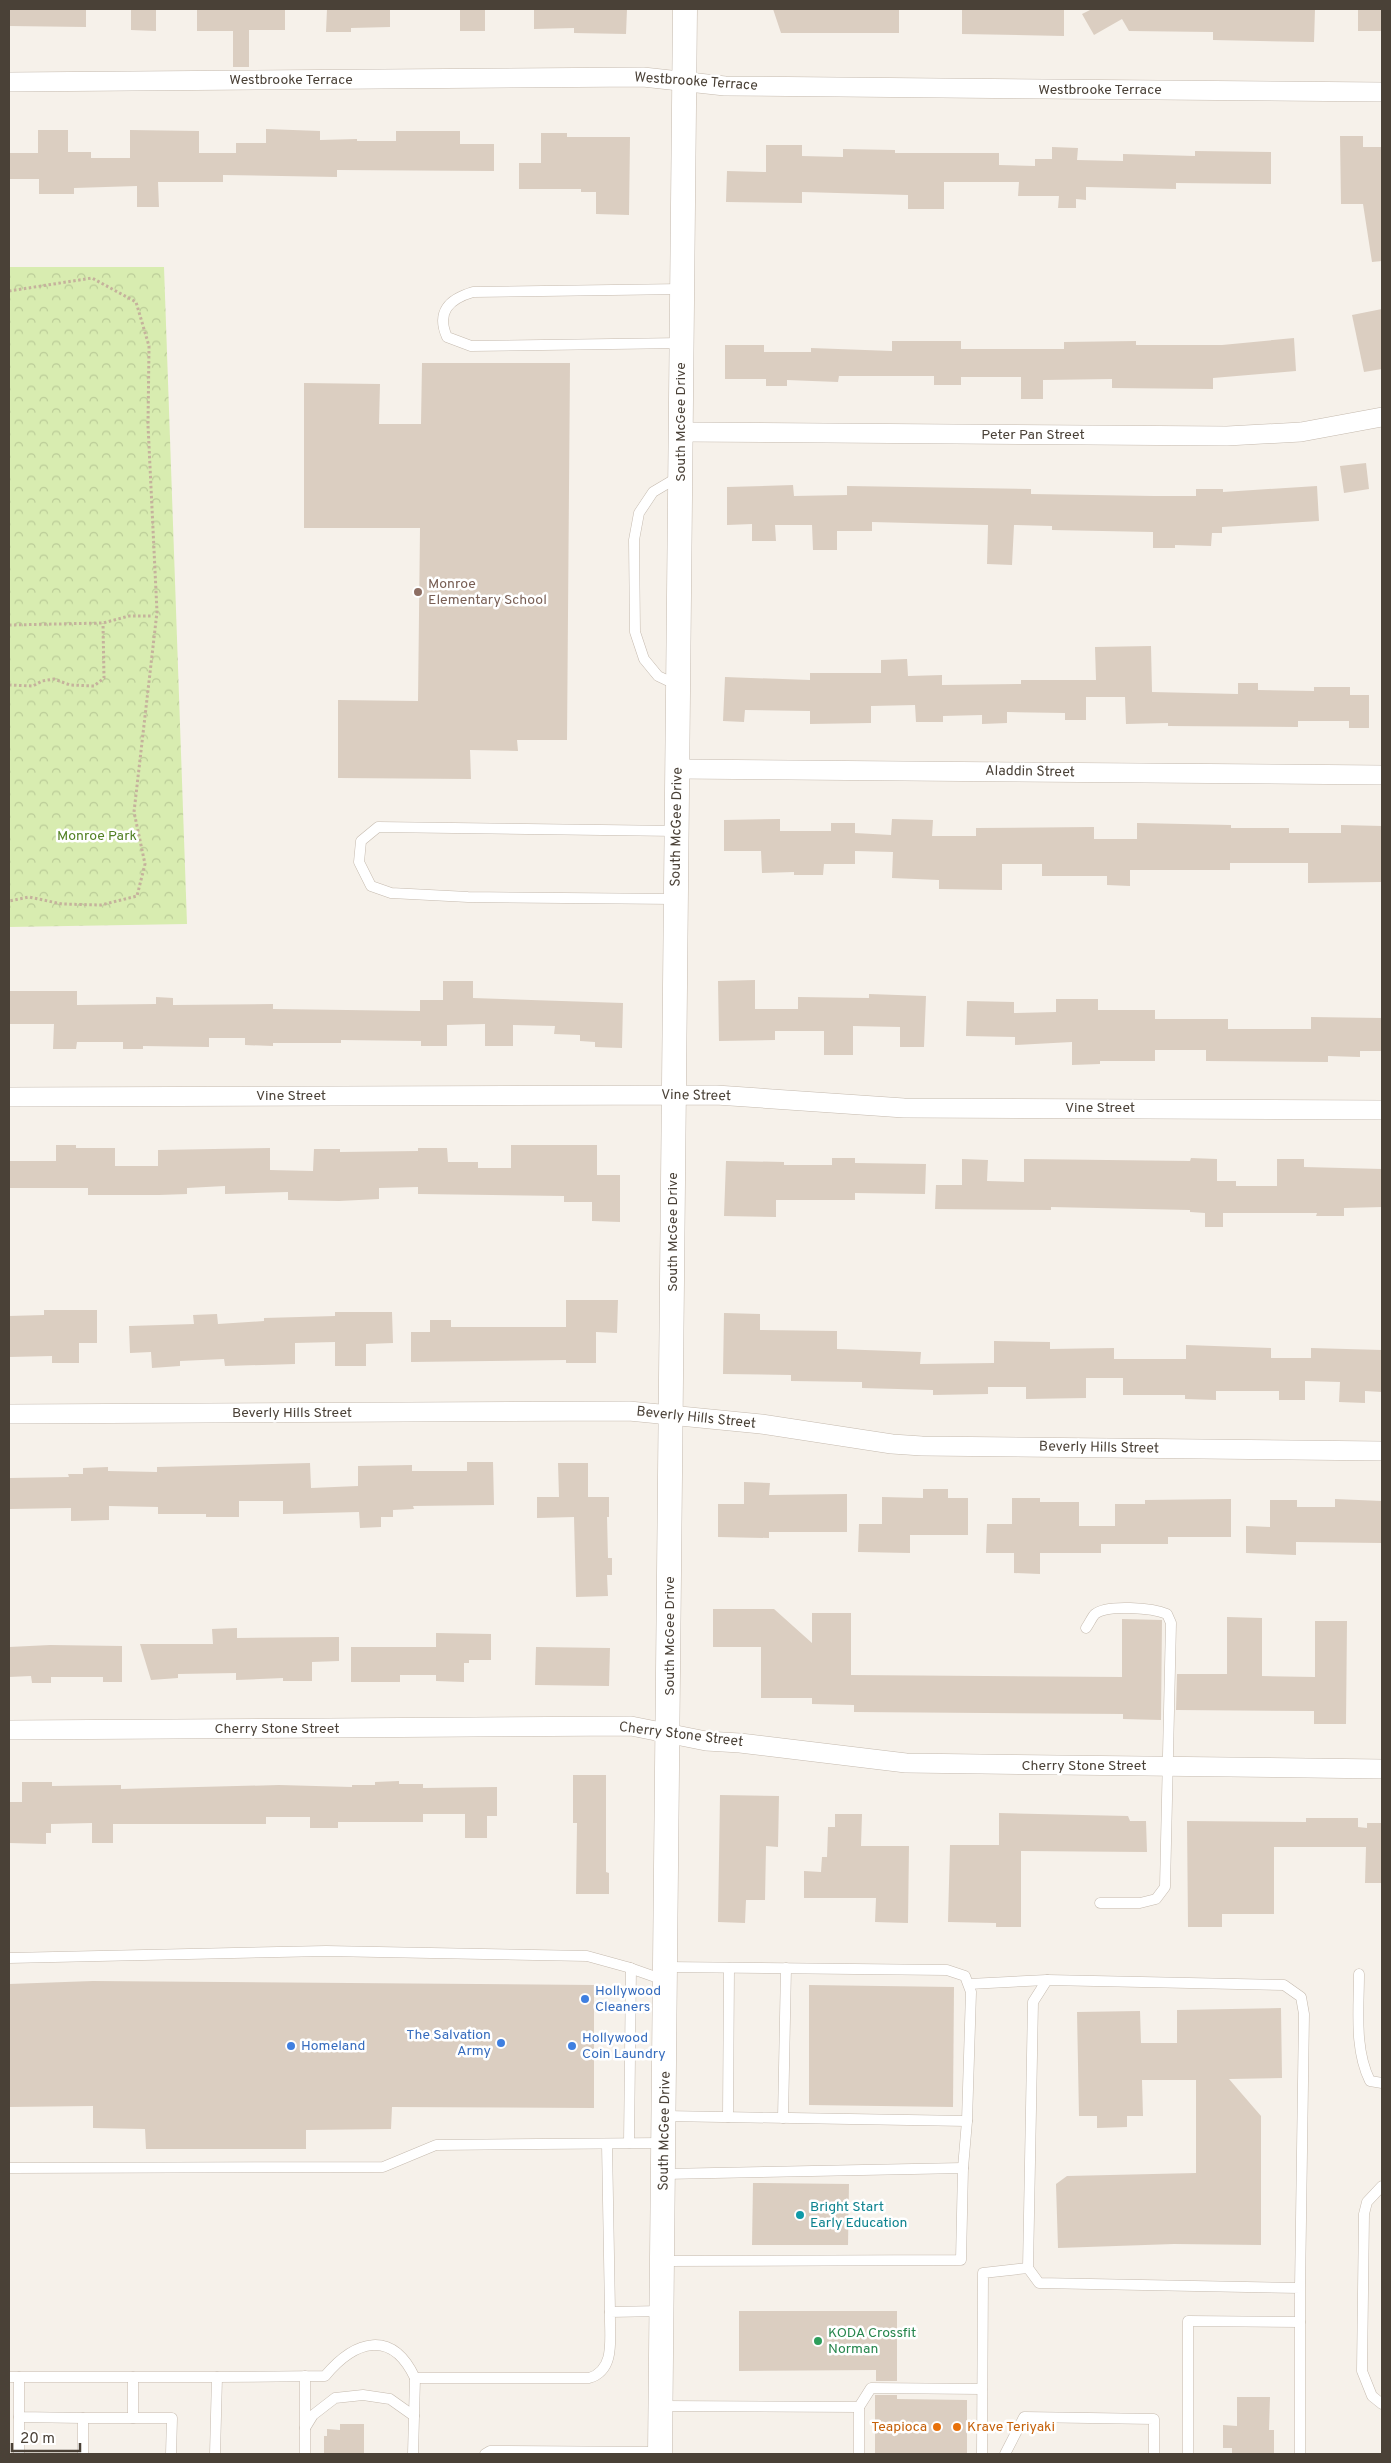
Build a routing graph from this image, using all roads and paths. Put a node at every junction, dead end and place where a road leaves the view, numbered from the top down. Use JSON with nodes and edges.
{"nodes":[{"id":1,"x":685,"y":9,"type":"edge"},
{"id":2,"x":9,"y":82,"type":"edge"},
{"id":3,"x":684,"y":82,"type":"junction"},
{"id":4,"x":1382,"y":92,"type":"edge"},
{"id":5,"x":682,"y":289,"type":"junction"},
{"id":6,"x":9,"y":291,"type":"edge"},
{"id":7,"x":682,"y":343,"type":"junction"},
{"id":8,"x":1382,"y":417,"type":"edge"},
{"id":9,"x":681,"y":432,"type":"junction"},
{"id":10,"x":681,"y":476,"type":"junction"},
{"id":11,"x":152,"y":616,"type":"dead end"},
{"id":12,"x":103,"y":623,"type":"junction"},
{"id":13,"x":9,"y":625,"type":"edge"},
{"id":14,"x":9,"y":685,"type":"edge"},
{"id":15,"x":679,"y":686,"type":"junction"},
{"id":16,"x":678,"y":769,"type":"junction"},
{"id":17,"x":1382,"y":775,"type":"edge"},
{"id":18,"x":677,"y":831,"type":"junction"},
{"id":19,"x":676,"y":899,"type":"junction"},
{"id":20,"x":9,"y":901,"type":"edge"},
{"id":21,"x":674,"y":1096,"type":"junction"},
{"id":22,"x":9,"y":1097,"type":"edge"},
{"id":23,"x":1382,"y":1110,"type":"edge"},
{"id":24,"x":9,"y":1414,"type":"edge"},
{"id":25,"x":672,"y":1415,"type":"junction"},
{"id":26,"x":1382,"y":1450,"type":"edge"},
{"id":27,"x":1086,"y":1628,"type":"dead end"},
{"id":28,"x":9,"y":1730,"type":"edge"},
{"id":29,"x":669,"y":1734,"type":"junction"},
{"id":30,"x":1168,"y":1766,"type":"junction"},
{"id":31,"x":1382,"y":1769,"type":"edge"},
{"id":32,"x":1100,"y":1904,"type":"dead end"},
{"id":33,"x":9,"y":1958,"type":"edge"},
{"id":34,"x":631,"y":1968,"type":"junction"},
{"id":35,"x":729,"y":1968,"type":"junction"},
{"id":36,"x":786,"y":1968,"type":"junction"},
{"id":37,"x":666,"y":1974,"type":"junction"},
{"id":38,"x":1359,"y":1974,"type":"dead end"},
{"id":39,"x":1046,"y":1980,"type":"junction"},
{"id":40,"x":969,"y":1984,"type":"junction"},
{"id":41,"x":1382,"y":2083,"type":"edge"},
{"id":42,"x":665,"y":2116,"type":"junction"},
{"id":43,"x":728,"y":2117,"type":"junction"},
{"id":44,"x":783,"y":2118,"type":"junction"},
{"id":45,"x":967,"y":2120,"type":"junction"},
{"id":46,"x":629,"y":2143,"type":"junction"},
{"id":47,"x":665,"y":2143,"type":"junction"},
{"id":48,"x":607,"y":2144,"type":"junction"},
{"id":49,"x":9,"y":2168,"type":"edge"},
{"id":50,"x":963,"y":2168,"type":"junction"},
{"id":51,"x":664,"y":2174,"type":"junction"},
{"id":52,"x":1382,"y":2186,"type":"edge"},
{"id":53,"x":663,"y":2261,"type":"junction"},
{"id":54,"x":1028,"y":2268,"type":"junction"},
{"id":55,"x":1300,"y":2288,"type":"junction"},
{"id":56,"x":662,"y":2311,"type":"junction"},
{"id":57,"x":610,"y":2312,"type":"junction"},
{"id":58,"x":1300,"y":2322,"type":"junction"},
{"id":59,"x":305,"y":2376,"type":"junction"},
{"id":60,"x":14,"y":2377,"type":"edge"},
{"id":61,"x":134,"y":2377,"type":"junction"},
{"id":62,"x":217,"y":2377,"type":"junction"},
{"id":63,"x":415,"y":2378,"type":"junction"},
{"id":64,"x":982,"y":2389,"type":"junction"},
{"id":65,"x":1382,"y":2404,"type":"edge"},
{"id":66,"x":661,"y":2406,"type":"junction"},
{"id":67,"x":859,"y":2407,"type":"junction"},
{"id":68,"x":414,"y":2416,"type":"junction"},
{"id":69,"x":19,"y":2417,"type":"junction"},
{"id":70,"x":84,"y":2418,"type":"junction"},
{"id":71,"x":134,"y":2418,"type":"junction"},
{"id":72,"x":305,"y":2428,"type":"junction"},
{"id":73,"x":610,"y":2453,"type":"edge"},
{"id":74,"x":660,"y":2453,"type":"edge"},
{"id":75,"x":19,"y":2454,"type":"edge"},
{"id":76,"x":83,"y":2454,"type":"edge"},
{"id":77,"x":171,"y":2454,"type":"edge"},
{"id":78,"x":215,"y":2454,"type":"edge"},
{"id":79,"x":305,"y":2454,"type":"edge"},
{"id":80,"x":413,"y":2454,"type":"edge"},
{"id":81,"x":485,"y":2454,"type":"edge"},
{"id":82,"x":859,"y":2454,"type":"edge"},
{"id":83,"x":982,"y":2454,"type":"edge"},
{"id":84,"x":1005,"y":2454,"type":"edge"},
{"id":85,"x":1154,"y":2454,"type":"edge"},
{"id":86,"x":1188,"y":2454,"type":"edge"},
{"id":87,"x":1300,"y":2454,"type":"edge"}],
"edges":[{"from":1,"to":3,"type":"street","name":"South McGee Drive"},
{"from":2,"to":3,"type":"street","name":"Westbrooke Terrace"},
{"from":3,"to":4,"type":"street","name":"Westbrooke Terrace"},
{"from":3,"to":5,"type":"street","name":"South McGee Drive"},
{"from":5,"to":7,"type":"street","name":"South McGee Drive"},
{"from":5,"to":7,"type":"lane"},
{"from":6,"to":20,"type":"path"},
{"from":7,"to":9,"type":"street","name":"South McGee Drive"},
{"from":8,"to":9,"type":"street","name":"Peter Pan Street"},
{"from":9,"to":10,"type":"street","name":"South McGee Drive"},
{"from":10,"to":15,"type":"street","name":"South McGee Drive"},
{"from":10,"to":15,"type":"lane"},
{"from":11,"to":12,"type":"path"},
{"from":12,"to":13,"type":"path"},
{"from":12,"to":14,"type":"path"},
{"from":15,"to":16,"type":"street","name":"South McGee Drive"},
{"from":16,"to":17,"type":"street","name":"Aladdin Street"},
{"from":16,"to":18,"type":"street","name":"South McGee Drive"},
{"from":18,"to":19,"type":"street","name":"South McGee Drive"},
{"from":18,"to":19,"type":"lane"},
{"from":19,"to":21,"type":"street","name":"South McGee Drive"},
{"from":21,"to":22,"type":"street","name":"Vine Street"},
{"from":21,"to":23,"type":"street","name":"Vine Street"},
{"from":21,"to":25,"type":"street","name":"South McGee Drive"},
{"from":24,"to":25,"type":"street","name":"Beverly Hills Street"},
{"from":25,"to":26,"type":"street","name":"Beverly Hills Street"},
{"from":25,"to":29,"type":"street","name":"South McGee Drive"},
{"from":27,"to":30,"type":"lane"},
{"from":28,"to":29,"type":"street","name":"Cherry Stone Street"},
{"from":29,"to":30,"type":"street","name":"Cherry Stone Street"},
{"from":29,"to":37,"type":"street","name":"South McGee Drive"},
{"from":30,"to":31,"type":"street","name":"Cherry Stone Street"},
{"from":30,"to":32,"type":"lane"},
{"from":33,"to":34,"type":"lane"},
{"from":34,"to":37,"type":"lane"},
{"from":34,"to":46,"type":"lane"},
{"from":35,"to":36,"type":"lane"},
{"from":35,"to":37,"type":"lane"},
{"from":35,"to":43,"type":"lane"},
{"from":36,"to":40,"type":"lane"},
{"from":36,"to":44,"type":"lane"},
{"from":37,"to":42,"type":"street","name":"South McGee Drive"},
{"from":38,"to":41,"type":"lane"},
{"from":39,"to":40,"type":"lane"},
{"from":39,"to":54,"type":"lane"},
{"from":39,"to":55,"type":"lane"},
{"from":40,"to":45,"type":"lane"},
{"from":42,"to":43,"type":"lane"},
{"from":42,"to":47,"type":"street","name":"South McGee Drive"},
{"from":43,"to":44,"type":"lane"},
{"from":44,"to":45,"type":"lane"},
{"from":45,"to":50,"type":"lane"},
{"from":46,"to":47,"type":"lane"},
{"from":46,"to":48,"type":"lane"},
{"from":47,"to":51,"type":"street","name":"South McGee Drive"},
{"from":48,"to":49,"type":"lane"},
{"from":48,"to":57,"type":"lane"},
{"from":50,"to":51,"type":"lane"},
{"from":50,"to":53,"type":"lane"},
{"from":51,"to":53,"type":"street","name":"South McGee Drive"},
{"from":52,"to":65,"type":"lane"},
{"from":53,"to":56,"type":"street","name":"South McGee Drive"},
{"from":54,"to":55,"type":"lane"},
{"from":54,"to":64,"type":"lane"},
{"from":55,"to":58,"type":"lane"},
{"from":56,"to":57,"type":"lane"},
{"from":56,"to":66,"type":"street","name":"South McGee Drive"},
{"from":57,"to":63,"type":"lane"},
{"from":58,"to":86,"type":"lane"},
{"from":58,"to":87,"type":"lane"},
{"from":59,"to":62,"type":"lane"},
{"from":59,"to":63,"type":"lane"},
{"from":59,"to":72,"type":"lane"},
{"from":60,"to":61,"type":"lane"},
{"from":60,"to":69,"type":"lane"},
{"from":61,"to":62,"type":"lane"},
{"from":61,"to":71,"type":"lane"},
{"from":62,"to":78,"type":"lane"},
{"from":63,"to":68,"type":"lane"},
{"from":64,"to":67,"type":"lane"},
{"from":64,"to":83,"type":"lane"},
{"from":66,"to":67,"type":"lane"},
{"from":66,"to":74,"type":"street","name":"South McGee Drive"},
{"from":67,"to":82,"type":"lane"},
{"from":68,"to":72,"type":"lane"},
{"from":68,"to":80,"type":"lane"},
{"from":69,"to":70,"type":"lane"},
{"from":69,"to":75,"type":"lane"},
{"from":70,"to":71,"type":"lane"},
{"from":70,"to":76,"type":"lane"},
{"from":71,"to":77,"type":"lane"},
{"from":72,"to":79,"type":"lane"},
{"from":73,"to":74,"type":"lane"},
{"from":73,"to":81,"type":"lane"},
{"from":84,"to":85,"type":"lane"}]}
